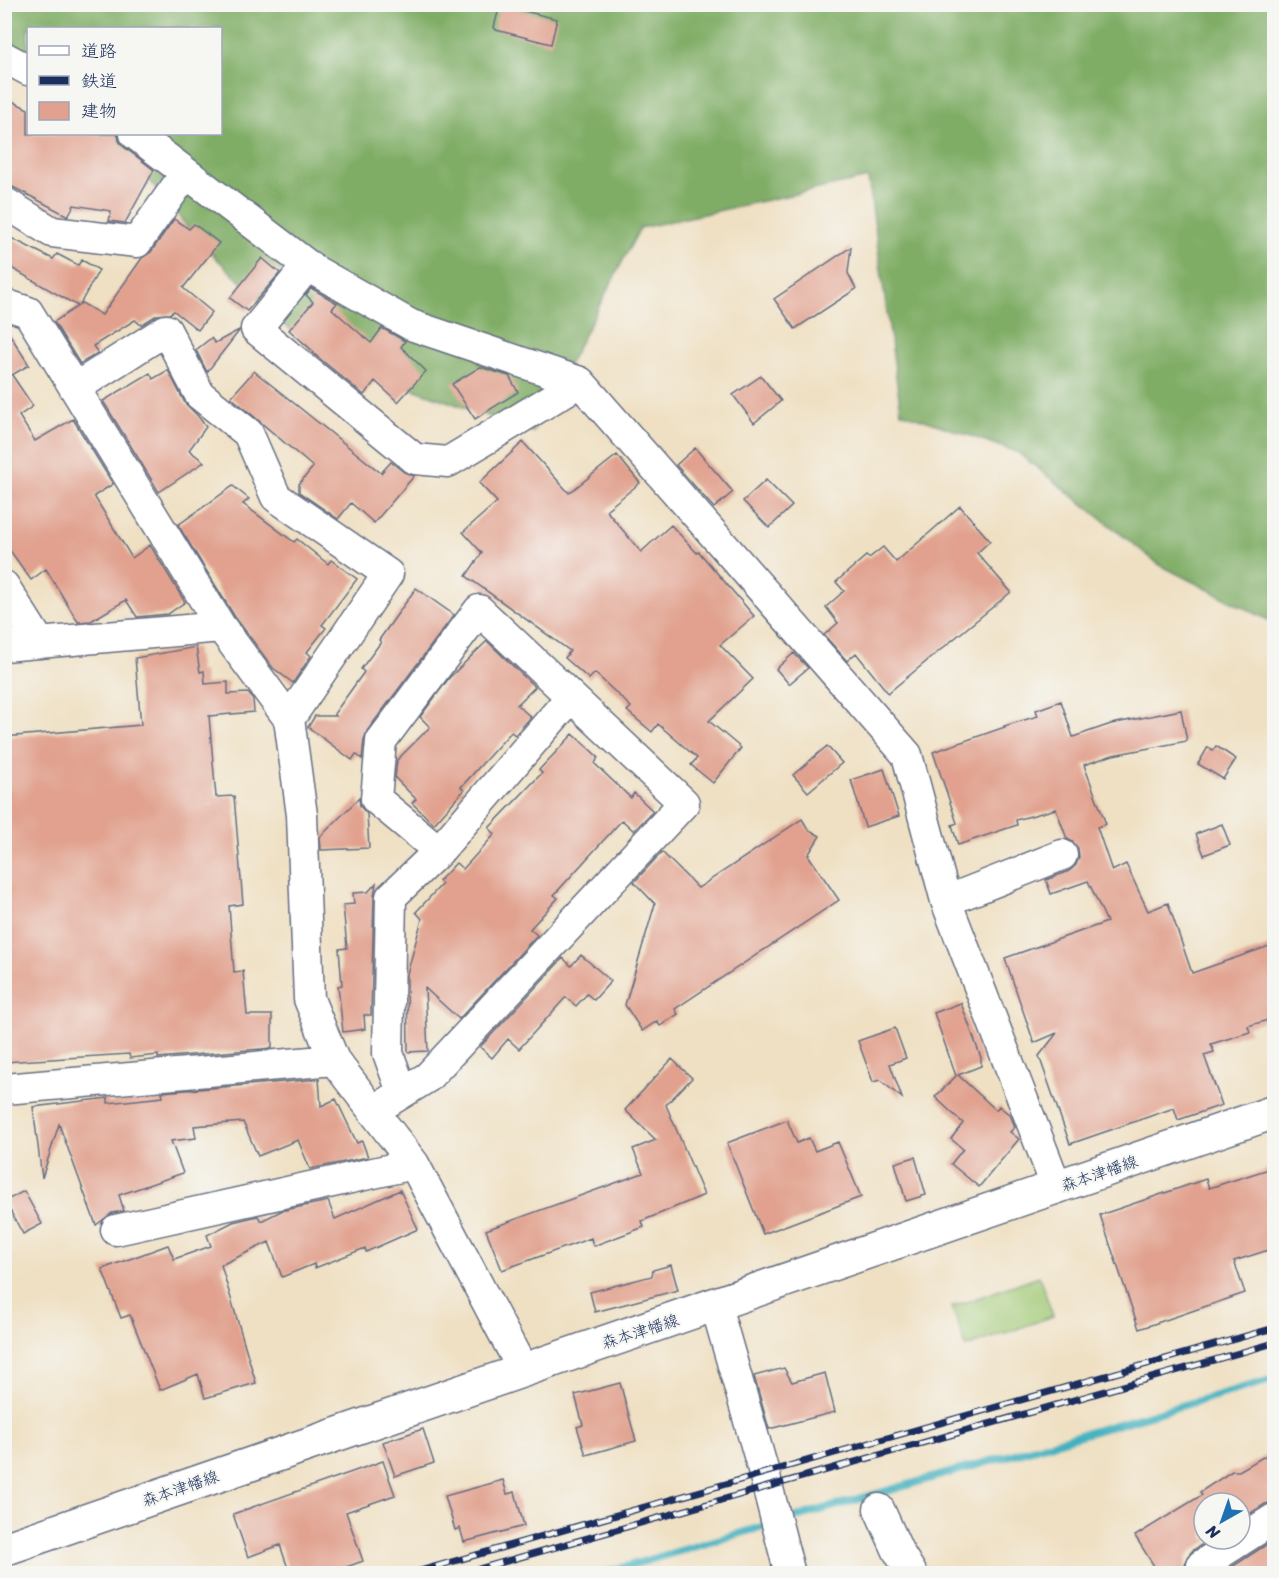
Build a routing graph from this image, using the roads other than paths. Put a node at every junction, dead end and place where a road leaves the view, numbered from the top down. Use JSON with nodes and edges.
{"nodes":[{"id":1,"x":4,"y":57,"type":"edge"},
{"id":2,"x":27,"y":69,"type":"edge"},
{"id":3,"x":136,"y":135,"type":"edge"},
{"id":4,"x":186,"y":172,"type":"junction"},
{"id":5,"x":4,"y":202,"type":"edge"},
{"id":6,"x":308,"y":265,"type":"junction"},
{"id":7,"x":4,"y":304,"type":"edge"},
{"id":8,"x":580,"y":382,"type":"junction"},
{"id":9,"x":75,"y":388,"type":"junction"},
{"id":10,"x":4,"y":586,"type":"edge"},
{"id":11,"x":221,"y":627,"type":"junction"},
{"id":12,"x":40,"y":643,"type":"junction"},
{"id":13,"x":4,"y":646,"type":"edge"},
{"id":14,"x":571,"y":697,"type":"junction"},
{"id":15,"x":289,"y":719,"type":"junction"},
{"id":16,"x":439,"y":850,"type":"junction"},
{"id":17,"x":1062,"y":855,"type":"dead end"},
{"id":18,"x":946,"y":902,"type":"junction"},
{"id":19,"x":334,"y":1060,"type":"junction"},
{"id":20,"x":5,"y":1089,"type":"edge"},
{"id":21,"x":402,"y":1092,"type":"junction"},
{"id":22,"x":374,"y":1111,"type":"junction"},
{"id":23,"x":1275,"y":1112,"type":"edge"},
{"id":24,"x":414,"y":1164,"type":"junction"},
{"id":25,"x":1057,"y":1188,"type":"junction"},
{"id":26,"x":116,"y":1230,"type":"dead end"},
{"id":27,"x":716,"y":1306,"type":"junction"},
{"id":28,"x":523,"y":1370,"type":"junction"},
{"id":29,"x":879,"y":1509,"type":"dead end"},
{"id":30,"x":1275,"y":1518,"type":"edge"},
{"id":31,"x":4,"y":1549,"type":"edge"},
{"id":32,"x":1202,"y":1565,"type":"dead end"},
{"id":33,"x":786,"y":1573,"type":"edge"},
{"id":34,"x":912,"y":1574,"type":"edge"}],
"edges":[{"from":1,"to":2,"type":"street"},
{"from":3,"to":4,"type":"street"},
{"from":4,"to":5,"type":"street"},
{"from":4,"to":6,"type":"street"},
{"from":6,"to":8,"type":"street"},
{"from":6,"to":8,"type":"street"},
{"from":7,"to":9,"type":"street"},
{"from":8,"to":18,"type":"street"},
{"from":9,"to":11,"type":"street"},
{"from":9,"to":15,"type":"street"},
{"from":10,"to":12,"type":"street"},
{"from":11,"to":12,"type":"street"},
{"from":11,"to":15,"type":"street"},
{"from":12,"to":13,"type":"street"},
{"from":14,"to":16,"type":"street"},
{"from":14,"to":16,"type":"street"},
{"from":14,"to":21,"type":"street"},
{"from":15,"to":19,"type":"street"},
{"from":16,"to":21,"type":"street"},
{"from":17,"to":18,"type":"street"},
{"from":18,"to":25,"type":"street"},
{"from":19,"to":20,"type":"street"},
{"from":19,"to":22,"type":"street"},
{"from":21,"to":22,"type":"street"},
{"from":22,"to":24,"type":"street"},
{"from":23,"to":25,"type":"main road","name":"森本津幡線"},
{"from":24,"to":26,"type":"street"},
{"from":24,"to":28,"type":"street"},
{"from":25,"to":27,"type":"main road","name":"森本津幡線"},
{"from":27,"to":28,"type":"main road","name":"森本津幡線"},
{"from":27,"to":33,"type":"street"},
{"from":28,"to":31,"type":"main road","name":"森本津幡線"},
{"from":29,"to":34,"type":"street"},
{"from":30,"to":32,"type":"street"}]}
